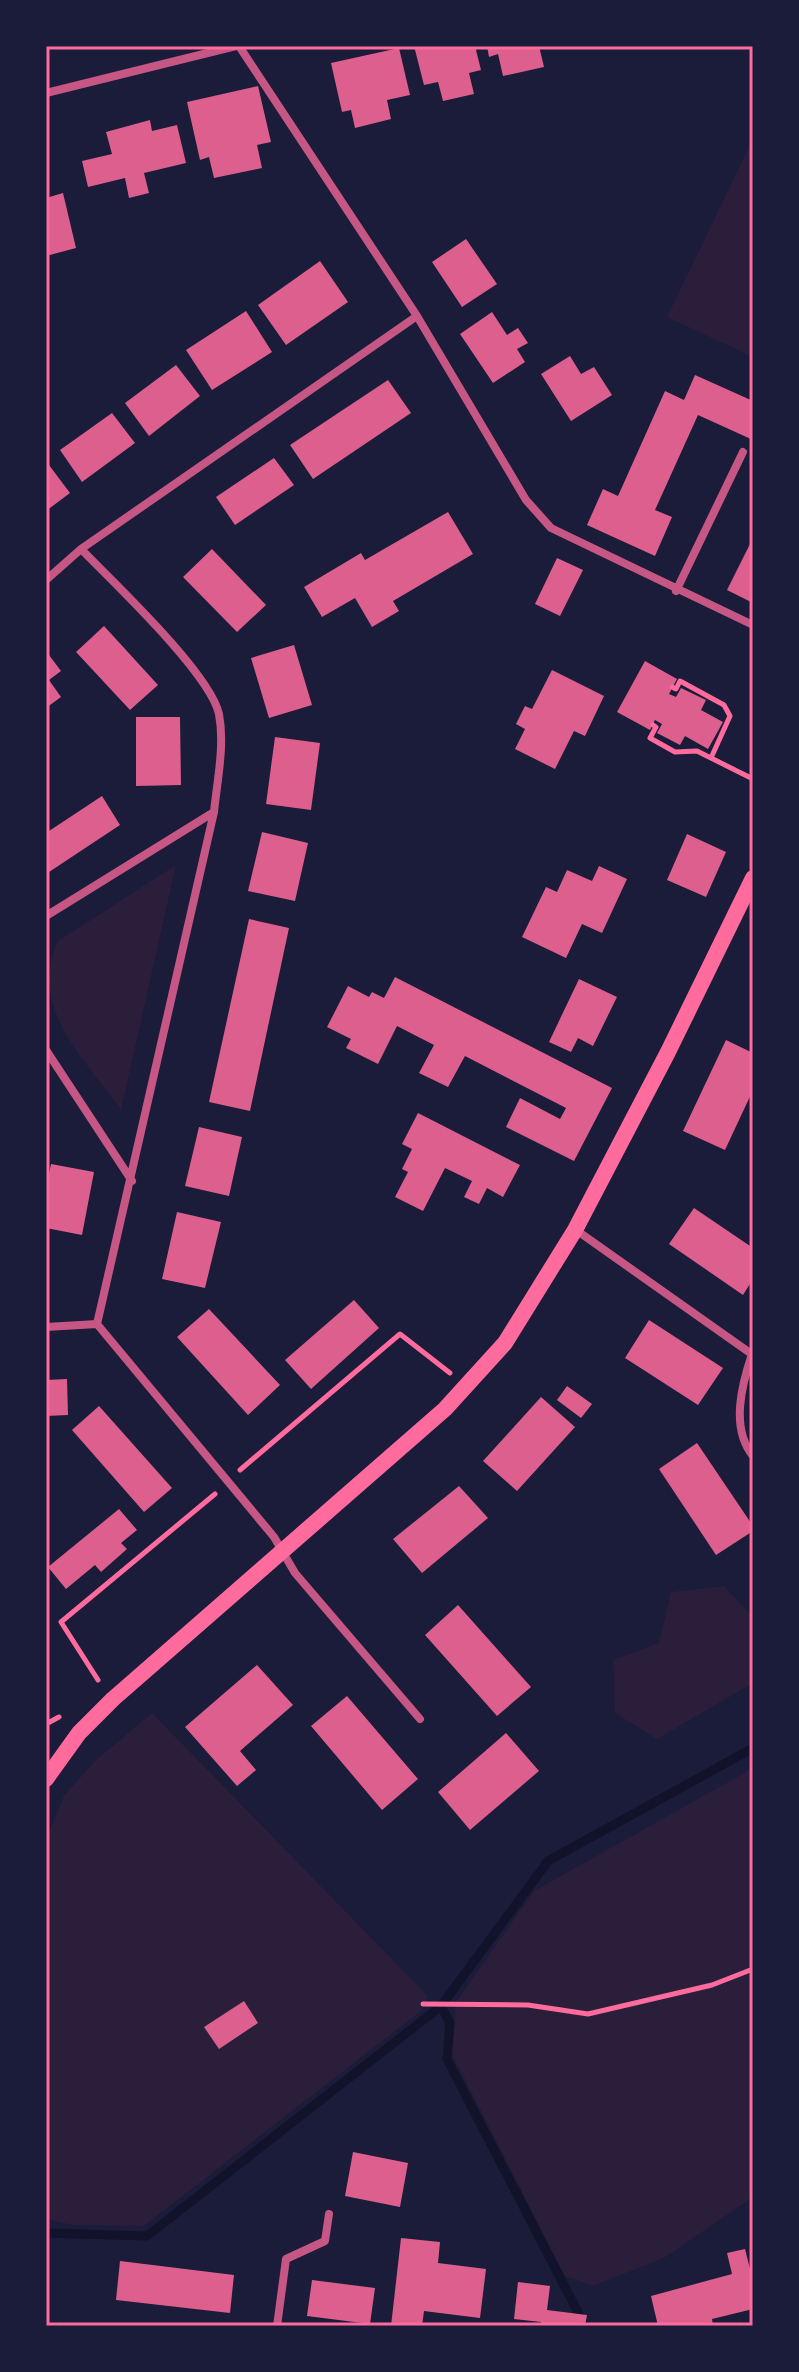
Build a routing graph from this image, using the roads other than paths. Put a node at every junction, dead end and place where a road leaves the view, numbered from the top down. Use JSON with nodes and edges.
{"nodes":[{"id":1,"x":237,"y":46,"type":"edge"},
{"id":2,"x":46,"y":93,"type":"edge"},
{"id":3,"x":417,"y":316,"type":"junction"},
{"id":4,"x":743,"y":452,"type":"dead end"},
{"id":5,"x":81,"y":549,"type":"junction"},
{"id":6,"x":46,"y":580,"type":"edge"},
{"id":7,"x":676,"y":591,"type":"junction"},
{"id":8,"x":753,"y":625,"type":"edge"},
{"id":9,"x":214,"y":812,"type":"junction"},
{"id":10,"x":753,"y":878,"type":"edge"},
{"id":11,"x":46,"y":916,"type":"edge"},
{"id":12,"x":46,"y":1050,"type":"edge"},
{"id":13,"x":132,"y":1181,"type":"junction"},
{"id":14,"x":575,"y":1230,"type":"junction"},
{"id":15,"x":97,"y":1324,"type":"junction"},
{"id":16,"x":46,"y":1327,"type":"edge"},
{"id":17,"x":753,"y":1355,"type":"edge"},
{"id":18,"x":753,"y":1456,"type":"edge"},
{"id":19,"x":284,"y":1553,"type":"junction"},
{"id":20,"x":420,"y":1719,"type":"dead end"},
{"id":21,"x":46,"y":1779,"type":"edge"},
{"id":22,"x":329,"y":2214,"type":"dead end"},
{"id":23,"x":277,"y":2326,"type":"edge"}],
"edges":[{"from":1,"to":2,"type":"street"},
{"from":1,"to":3,"type":"street"},
{"from":3,"to":5,"type":"street"},
{"from":3,"to":7,"type":"street"},
{"from":4,"to":7,"type":"street"},
{"from":5,"to":6,"type":"street"},
{"from":5,"to":9,"type":"street"},
{"from":7,"to":8,"type":"street"},
{"from":9,"to":11,"type":"street"},
{"from":9,"to":13,"type":"street"},
{"from":10,"to":14,"type":"main road"},
{"from":12,"to":13,"type":"street"},
{"from":13,"to":15,"type":"street"},
{"from":14,"to":17,"type":"street"},
{"from":14,"to":19,"type":"main road"},
{"from":15,"to":16,"type":"street"},
{"from":15,"to":19,"type":"street"},
{"from":17,"to":18,"type":"street"},
{"from":19,"to":20,"type":"street"},
{"from":19,"to":21,"type":"main road"},
{"from":22,"to":23,"type":"street"}]}
